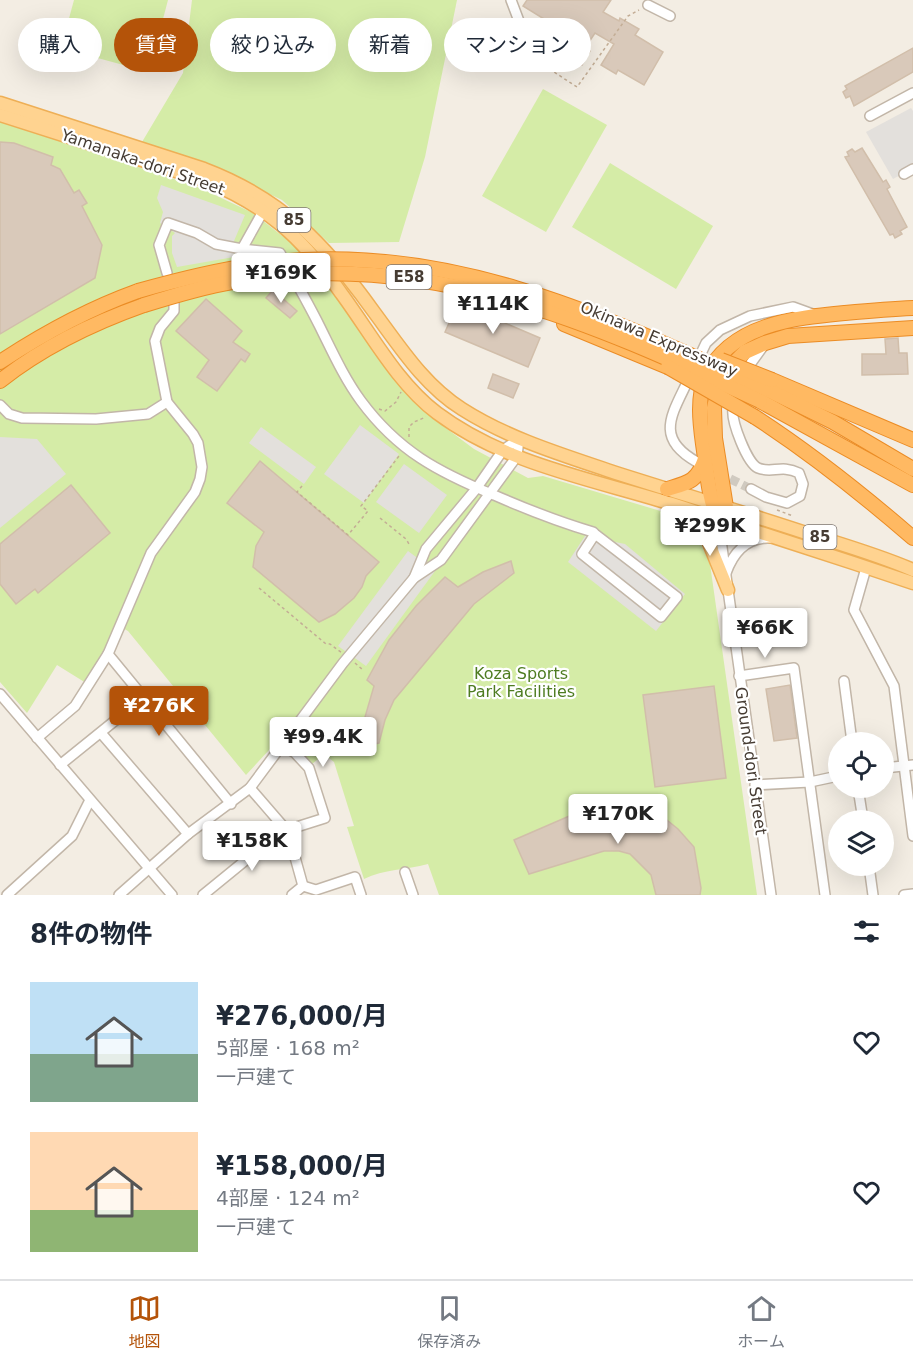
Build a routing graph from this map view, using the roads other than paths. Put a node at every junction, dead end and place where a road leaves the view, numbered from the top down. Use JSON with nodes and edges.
{"nodes":[{"id":1,"x":511,"y":0,"type":"edge"},
{"id":2,"x":648,"y":5,"type":"road end"},
{"id":3,"x":670,"y":16,"type":"dead end"},
{"id":4,"x":518,"y":18,"type":"edge"},
{"id":5,"x":913,"y":93,"type":"edge"},
{"id":6,"x":0,"y":103,"type":"edge"},
{"id":7,"x":0,"y":115,"type":"edge"},
{"id":8,"x":870,"y":116,"type":"dead end"},
{"id":9,"x":266,"y":205,"type":"junction"},
{"id":10,"x":242,"y":249,"type":"junction"},
{"id":11,"x":167,"y":273,"type":"dead end"},
{"id":12,"x":489,"y":294,"type":"junction"},
{"id":13,"x":174,"y":303,"type":"dead end"},
{"id":14,"x":913,"y":308,"type":"edge"},
{"id":15,"x":816,"y":316,"type":"junction"},
{"id":16,"x":913,"y":328,"type":"edge"},
{"id":17,"x":765,"y":343,"type":"junction"},
{"id":18,"x":0,"y":362,"type":"edge"},
{"id":19,"x":0,"y":381,"type":"edge"},
{"id":20,"x":766,"y":390,"type":"junction"},
{"id":21,"x":167,"y":402,"type":"junction"},
{"id":22,"x":0,"y":405,"type":"edge"},
{"id":23,"x":519,"y":439,"type":"junction"},
{"id":24,"x":913,"y":440,"type":"edge"},
{"id":25,"x":503,"y":450,"type":"junction"},
{"id":26,"x":517,"y":456,"type":"junction"},
{"id":27,"x":701,"y":460,"type":"junction"},
{"id":28,"x":913,"y":469,"type":"edge"},
{"id":29,"x":913,"y":485,"type":"edge"},
{"id":30,"x":476,"y":489,"type":"junction"},
{"id":31,"x":667,"y":489,"type":"junction"},
{"id":32,"x":751,"y":489,"type":"tunnel mouth"},
{"id":33,"x":490,"y":494,"type":"junction"},
{"id":34,"x":711,"y":503,"type":"junction"},
{"id":35,"x":673,"y":505,"type":"junction"},
{"id":36,"x":722,"y":513,"type":"junction"},
{"id":37,"x":596,"y":534,"type":"junction"},
{"id":38,"x":913,"y":537,"type":"edge"},
{"id":39,"x":775,"y":538,"type":"junction"},
{"id":40,"x":866,"y":568,"type":"junction"},
{"id":41,"x":913,"y":570,"type":"edge"},
{"id":42,"x":726,"y":575,"type":"junction"},
{"id":43,"x":414,"y":578,"type":"junction"},
{"id":44,"x":913,"y":583,"type":"edge"},
{"id":45,"x":728,"y":590,"type":"junction"},
{"id":46,"x":108,"y":654,"type":"junction"},
{"id":47,"x":739,"y":676,"type":"junction"},
{"id":48,"x":844,"y":681,"type":"dead end"},
{"id":49,"x":0,"y":694,"type":"edge"},
{"id":50,"x":143,"y":698,"type":"junction"},
{"id":51,"x":851,"y":732,"type":"edge"},
{"id":52,"x":101,"y":733,"type":"junction"},
{"id":53,"x":37,"y":738,"type":"junction"},
{"id":54,"x":282,"y":745,"type":"junction"},
{"id":55,"x":60,"y":765,"type":"junction"},
{"id":56,"x":909,"y":765,"type":"edge"},
{"id":57,"x":894,"y":767,"type":"edge"},
{"id":58,"x":828,"y":779,"type":"edge"},
{"id":59,"x":810,"y":782,"type":"junction"},
{"id":60,"x":755,"y":785,"type":"junction"},
{"id":61,"x":250,"y":788,"type":"junction"},
{"id":62,"x":90,"y":801,"type":"junction"},
{"id":63,"x":231,"y":804,"type":"junction"},
{"id":64,"x":286,"y":829,"type":"junction"},
{"id":65,"x":188,"y":834,"type":"junction"},
{"id":66,"x":913,"y":836,"type":"edge"},
{"id":67,"x":150,"y":869,"type":"junction"},
{"id":68,"x":405,"y":872,"type":"dead end"},
{"id":69,"x":870,"y":876,"type":"edge"},
{"id":70,"x":303,"y":886,"type":"junction"},
{"id":71,"x":317,"y":892,"type":"edge"},
{"id":72,"x":913,"y":894,"type":"edge"},
{"id":73,"x":8,"y":895,"type":"edge"},
{"id":74,"x":120,"y":895,"type":"edge"},
{"id":75,"x":172,"y":895,"type":"edge"},
{"id":76,"x":203,"y":895,"type":"edge"},
{"id":77,"x":292,"y":895,"type":"edge"},
{"id":78,"x":361,"y":895,"type":"edge"},
{"id":79,"x":413,"y":895,"type":"edge"},
{"id":80,"x":771,"y":895,"type":"edge"},
{"id":81,"x":825,"y":895,"type":"edge"},
{"id":82,"x":873,"y":895,"type":"edge"},
{"id":83,"x":904,"y":895,"type":"edge"}],
"edges":[{"from":1,"to":4,"type":"street"},
{"from":2,"to":3,"type":"street"},
{"from":5,"to":8,"type":"street"},
{"from":6,"to":9,"type":"main road","name":"Yamanaka-dori Street","number":"85"},
{"from":7,"to":9,"type":"main road","name":"Yamanaka-dori Street","number":"85"},
{"from":9,"to":10,"type":"street"},
{"from":9,"to":23,"type":"main road","name":"Yamanaka-dori Street","number":"85"},
{"from":9,"to":25,"type":"main road","name":"Yamanaka-dori Street","number":"85"},
{"from":10,"to":11,"type":"street"},
{"from":10,"to":30,"type":"street"},
{"from":12,"to":19,"type":"highway","name":"Okinawa Expressway","number":"E58","bridge":true},
{"from":12,"to":20,"type":"highway","name":"Okinawa Expressway","number":"E58","bridge":true},
{"from":12,"to":38,"type":"highway","bridge":true},
{"from":13,"to":21,"type":"street"},
{"from":14,"to":15,"type":"highway"},
{"from":15,"to":27,"type":"highway"},
{"from":15,"to":27,"type":"street"},
{"from":16,"to":17,"type":"highway"},
{"from":17,"to":32,"type":"street"},
{"from":17,"to":36,"type":"highway"},
{"from":18,"to":20,"type":"highway","name":"Okinawa Expressway","number":"E58","bridge":true},
{"from":20,"to":24,"type":"highway"},
{"from":20,"to":28,"type":"highway","name":"Okinawa Expressway"},
{"from":20,"to":29,"type":"highway","name":"Okinawa Expressway"},
{"from":21,"to":22,"type":"street"},
{"from":21,"to":46,"type":"street"},
{"from":23,"to":25,"type":"street"},
{"from":23,"to":26,"type":"street"},
{"from":23,"to":31,"type":"main road","name":"Yamanaka-dori Street","number":"85"},
{"from":25,"to":26,"type":"main road","name":"Yamanaka-dori Street","number":"85"},
{"from":25,"to":30,"type":"street"},
{"from":26,"to":33,"type":"street"},
{"from":26,"to":35,"type":"main road","name":"Yamanaka-dori Street","number":"85"},
{"from":27,"to":31,"type":"highway"},
{"from":27,"to":34,"type":"highway"},
{"from":30,"to":33,"type":"street"},
{"from":30,"to":43,"type":"street"},
{"from":31,"to":34,"type":"main road","name":"Yamanaka-dori Street","number":"85"},
{"from":33,"to":37,"type":"street"},
{"from":33,"to":43,"type":"street"},
{"from":34,"to":36,"type":"highway"},
{"from":35,"to":36,"type":"main road","name":"Yamanaka-dori Street","number":"85"},
{"from":35,"to":45,"type":"main road"},
{"from":36,"to":39,"type":"main road","name":"Yamanaka-dori Street","number":"85"},
{"from":36,"to":41,"type":"main road","name":"Yamanaka-dori Street","number":"85"},
{"from":36,"to":42,"type":"street","name":"Ground-dori Street"},
{"from":37,"to":37,"type":"street"},
{"from":39,"to":40,"type":"main road","name":"Yamanaka-dori Street","number":"85"},
{"from":39,"to":42,"type":"street"},
{"from":40,"to":44,"type":"main road","name":"Yamanaka-dori Street","number":"85"},
{"from":40,"to":56,"type":"street"},
{"from":42,"to":45,"type":"street","name":"Ground-dori Street"},
{"from":43,"to":54,"type":"street"},
{"from":45,"to":47,"type":"street","name":"Ground-dori Street"},
{"from":46,"to":50,"type":"street"},
{"from":46,"to":53,"type":"street"},
{"from":47,"to":59,"type":"street"},
{"from":47,"to":60,"type":"street","name":"Ground-dori Street"},
{"from":48,"to":51,"type":"street"},
{"from":49,"to":53,"type":"street"},
{"from":50,"to":52,"type":"street"},
{"from":50,"to":63,"type":"street"},
{"from":52,"to":55,"type":"street"},
{"from":52,"to":65,"type":"street"},
{"from":53,"to":55,"type":"street"},
{"from":54,"to":61,"type":"street"},
{"from":54,"to":64,"type":"street"},
{"from":55,"to":62,"type":"street"},
{"from":56,"to":57,"type":"street"},
{"from":56,"to":66,"type":"street"},
{"from":58,"to":59,"type":"street"},
{"from":59,"to":60,"type":"street"},
{"from":59,"to":81,"type":"street"},
{"from":60,"to":80,"type":"street","name":"Ground-dori Street"},
{"from":61,"to":63,"type":"street"},
{"from":61,"to":64,"type":"street"},
{"from":62,"to":67,"type":"street"},
{"from":62,"to":73,"type":"street"},
{"from":63,"to":65,"type":"street"},
{"from":64,"to":70,"type":"street"},
{"from":64,"to":76,"type":"street"},
{"from":65,"to":67,"type":"street"},
{"from":67,"to":74,"type":"street"},
{"from":67,"to":75,"type":"street"},
{"from":68,"to":79,"type":"street"},
{"from":69,"to":82,"type":"street"},
{"from":70,"to":71,"type":"street"},
{"from":70,"to":77,"type":"street"},
{"from":71,"to":78,"type":"street"},
{"from":72,"to":83,"type":"street"}]}
